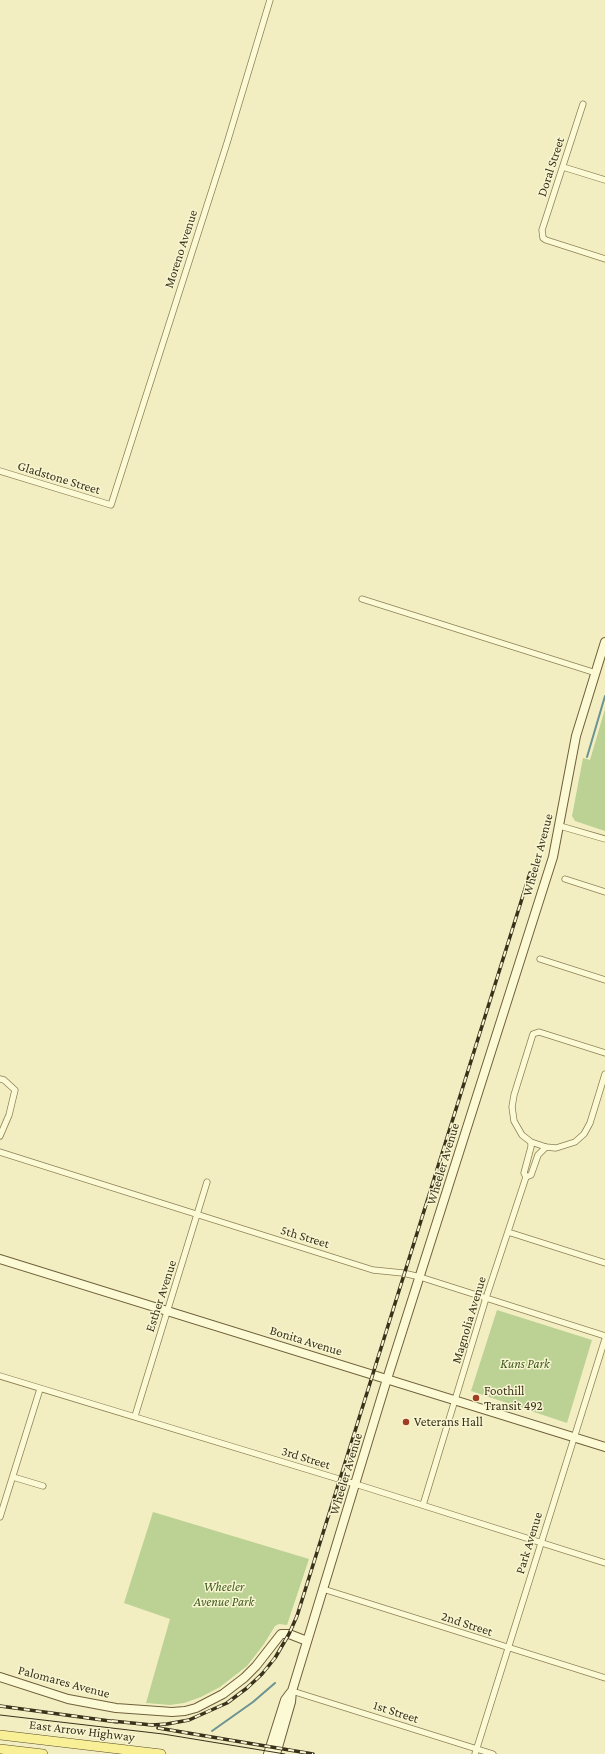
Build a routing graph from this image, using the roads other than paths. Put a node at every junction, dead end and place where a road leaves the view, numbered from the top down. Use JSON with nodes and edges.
{"nodes":[{"id":1,"x":270,"y":0,"type":"edge"},
{"id":2,"x":583,"y":104,"type":"dead end"},
{"id":3,"x":562,"y":167,"type":"junction"},
{"id":4,"x":605,"y":180,"type":"edge"},
{"id":5,"x":605,"y":259,"type":"edge"},
{"id":6,"x":0,"y":471,"type":"edge"},
{"id":7,"x":111,"y":505,"type":"joint"},
{"id":8,"x":362,"y":599,"type":"dead end"},
{"id":9,"x":605,"y":642,"type":"edge"},
{"id":10,"x":596,"y":673,"type":"junction"},
{"id":11,"x":560,"y":826,"type":"junction"},
{"id":12,"x":605,"y":839,"type":"edge"},
{"id":13,"x":565,"y":879,"type":"dead end"},
{"id":14,"x":605,"y":892,"type":"edge"},
{"id":15,"x":540,"y":959,"type":"dead end"},
{"id":16,"x":605,"y":980,"type":"edge"},
{"id":17,"x":605,"y":1053,"type":"edge"},
{"id":18,"x":605,"y":1074,"type":"edge"},
{"id":19,"x":0,"y":1079,"type":"edge"},
{"id":20,"x":0,"y":1136,"type":"edge"},
{"id":21,"x":531,"y":1142,"type":"junction"},
{"id":22,"x":546,"y":1147,"type":"junction"},
{"id":23,"x":0,"y":1152,"type":"edge"},
{"id":24,"x":526,"y":1177,"type":"junction"},
{"id":25,"x":207,"y":1182,"type":"dead end"},
{"id":26,"x":198,"y":1215,"type":"junction"},
{"id":27,"x":508,"y":1232,"type":"junction"},
{"id":28,"x":0,"y":1259,"type":"edge"},
{"id":29,"x":605,"y":1263,"type":"edge"},
{"id":30,"x":420,"y":1277,"type":"junction"},
{"id":31,"x":486,"y":1298,"type":"junction"},
{"id":32,"x":168,"y":1311,"type":"junction"},
{"id":33,"x":605,"y":1336,"type":"edge"},
{"id":34,"x":605,"y":1339,"type":"edge"},
{"id":35,"x":0,"y":1376,"type":"edge"},
{"id":36,"x":387,"y":1379,"type":"junction"},
{"id":37,"x":40,"y":1389,"type":"junction"},
{"id":38,"x":456,"y":1400,"type":"junction"},
{"id":39,"x":135,"y":1416,"type":"junction"},
{"id":40,"x":574,"y":1437,"type":"junction"},
{"id":41,"x":605,"y":1447,"type":"edge"},
{"id":42,"x":12,"y":1477,"type":"junction"},
{"id":43,"x":356,"y":1484,"type":"junction"},
{"id":44,"x":43,"y":1486,"type":"dead end"},
{"id":45,"x":423,"y":1505,"type":"junction"},
{"id":46,"x":0,"y":1517,"type":"edge"},
{"id":47,"x":541,"y":1543,"type":"junction"},
{"id":48,"x":605,"y":1564,"type":"edge"},
{"id":49,"x":323,"y":1589,"type":"junction"},
{"id":50,"x":307,"y":1641,"type":"junction"},
{"id":51,"x":508,"y":1648,"type":"junction"},
{"id":52,"x":0,"y":1677,"type":"edge"},
{"id":53,"x":605,"y":1678,"type":"edge"},
{"id":54,"x":292,"y":1690,"type":"junction"},
{"id":55,"x":0,"y":1735,"type":"edge"},
{"id":56,"x":0,"y":1749,"type":"edge"},
{"id":57,"x":476,"y":1752,"type":"edge"},
{"id":58,"x":43,"y":1754,"type":"edge"},
{"id":59,"x":161,"y":1754,"type":"edge"},
{"id":60,"x":268,"y":1754,"type":"edge"},
{"id":61,"x":276,"y":1754,"type":"edge"},
{"id":62,"x":492,"y":1754,"type":"edge"}],
"edges":[{"from":1,"to":7,"type":"street","name":"Moreno Avenue"},
{"from":2,"to":3,"type":"street","name":"Doral Street"},
{"from":3,"to":4,"type":"street"},
{"from":3,"to":5,"type":"street","name":"Doral Street"},
{"from":6,"to":7,"type":"street","name":"Gladstone Street"},
{"from":8,"to":10,"type":"street"},
{"from":9,"to":10,"type":"main road","name":"Wheeler Avenue"},
{"from":10,"to":11,"type":"main road","name":"Wheeler Avenue"},
{"from":11,"to":12,"type":"street"},
{"from":11,"to":30,"type":"main road","name":"Wheeler Avenue"},
{"from":13,"to":14,"type":"street"},
{"from":15,"to":16,"type":"street"},
{"from":17,"to":21,"type":"street"},
{"from":18,"to":22,"type":"street"},
{"from":19,"to":20,"type":"street"},
{"from":21,"to":22,"type":"street"},
{"from":21,"to":24,"type":"street"},
{"from":22,"to":24,"type":"street","name":"Magnolia Avenue"},
{"from":23,"to":26,"type":"street","name":"5th Street"},
{"from":24,"to":27,"type":"street","name":"Magnolia Avenue"},
{"from":25,"to":26,"type":"street","name":"Esther Avenue"},
{"from":26,"to":30,"type":"street","name":"5th Street"},
{"from":26,"to":32,"type":"street","name":"Esther Avenue"},
{"from":27,"to":29,"type":"street"},
{"from":27,"to":31,"type":"street","name":"Magnolia Avenue"},
{"from":28,"to":32,"type":"main road","name":"Bonita Avenue"},
{"from":30,"to":31,"type":"street","name":"5th Street"},
{"from":30,"to":36,"type":"main road","name":"Wheeler Avenue"},
{"from":31,"to":33,"type":"street","name":"5th Street"},
{"from":31,"to":38,"type":"street","name":"Magnolia Avenue"},
{"from":32,"to":36,"type":"main road","name":"Bonita Avenue"},
{"from":32,"to":39,"type":"street","name":"Esther Avenue"},
{"from":34,"to":40,"type":"street","name":"Park Avenue"},
{"from":35,"to":37,"type":"street","name":"3rd Street"},
{"from":36,"to":38,"type":"main road","name":"Bonita Avenue"},
{"from":36,"to":43,"type":"main road","name":"Wheeler Avenue"},
{"from":37,"to":39,"type":"street","name":"3rd Street"},
{"from":37,"to":42,"type":"street"},
{"from":38,"to":40,"type":"main road","name":"Bonita Avenue"},
{"from":38,"to":45,"type":"street","name":"Magnolia Avenue"},
{"from":39,"to":43,"type":"street","name":"3rd Street"},
{"from":40,"to":41,"type":"main road","name":"Bonita Avenue"},
{"from":40,"to":47,"type":"street","name":"Park Avenue"},
{"from":42,"to":44,"type":"street"},
{"from":42,"to":46,"type":"street"},
{"from":43,"to":45,"type":"street","name":"3rd Street"},
{"from":43,"to":49,"type":"main road","name":"Wheeler Avenue"},
{"from":45,"to":47,"type":"street","name":"3rd Street"},
{"from":47,"to":48,"type":"street","name":"3rd Street"},
{"from":47,"to":51,"type":"street","name":"Park Avenue"},
{"from":49,"to":50,"type":"main road","name":"Wheeler Avenue"},
{"from":49,"to":51,"type":"street","name":"2nd Street"},
{"from":50,"to":52,"type":"main road","name":"Palomares Avenue"},
{"from":50,"to":54,"type":"main road","name":"Wheeler Avenue"},
{"from":51,"to":53,"type":"street","name":"2nd Street"},
{"from":51,"to":57,"type":"street","name":"Park Avenue"},
{"from":54,"to":57,"type":"street","name":"1st Street"},
{"from":54,"to":60,"type":"main road","name":"Wheeler Avenue"},
{"from":54,"to":61,"type":"main road","name":"Wheeler Avenue"},
{"from":55,"to":59,"type":"main road","name":"East Arrow Highway"},
{"from":56,"to":58,"type":"main road"},
{"from":57,"to":62,"type":"street","name":"1st Street"}]}
